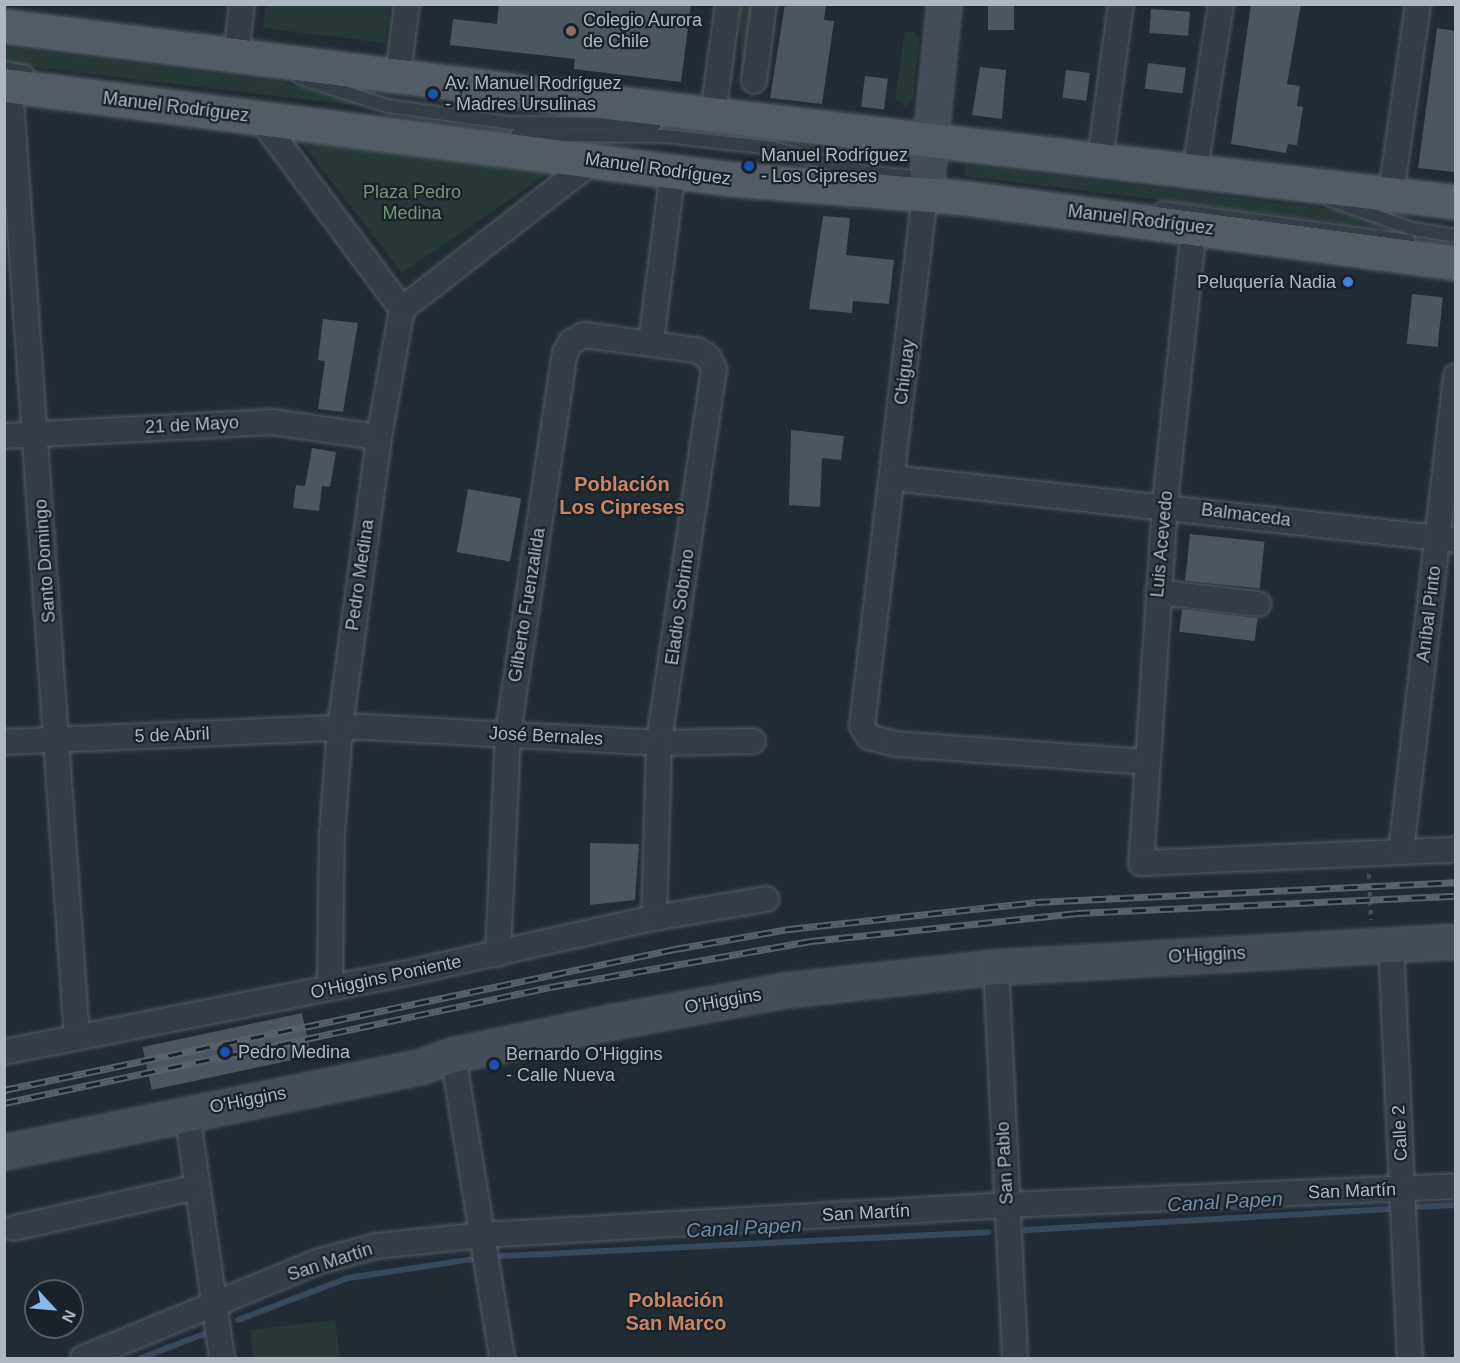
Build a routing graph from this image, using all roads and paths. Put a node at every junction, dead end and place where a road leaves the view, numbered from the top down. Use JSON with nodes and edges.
{"nodes":[{"id":1,"x":242,"y":4,"type":"edge"},
{"id":2,"x":407,"y":4,"type":"edge"},
{"id":3,"x":728,"y":4,"type":"edge"},
{"id":4,"x":764,"y":4,"type":"edge"},
{"id":5,"x":944,"y":4,"type":"edge"},
{"id":6,"x":1120,"y":4,"type":"edge"},
{"id":7,"x":1221,"y":4,"type":"edge"},
{"id":8,"x":1418,"y":4,"type":"edge"},
{"id":9,"x":4,"y":26,"type":"edge"},
{"id":10,"x":235,"y":62,"type":"junction"},
{"id":11,"x":42,"y":74,"type":"dead end"},
{"id":12,"x":398,"y":76,"type":"junction"},
{"id":13,"x":6,"y":80,"type":"edge"},
{"id":14,"x":754,"y":81,"type":"dead end"},
{"id":15,"x":713,"y":114,"type":"junction"},
{"id":16,"x":260,"y":118,"type":"junction"},
{"id":17,"x":385,"y":119,"type":"dead end"},
{"id":18,"x":9,"y":131,"type":"edge"},
{"id":19,"x":1100,"y":159,"type":"junction"},
{"id":20,"x":594,"y":160,"type":"junction"},
{"id":21,"x":929,"y":169,"type":"junction"},
{"id":22,"x":1196,"y":170,"type":"junction"},
{"id":23,"x":673,"y":171,"type":"junction"},
{"id":24,"x":1291,"y":182,"type":"junction"},
{"id":25,"x":1391,"y":194,"type":"junction"},
{"id":26,"x":1455,"y":202,"type":"edge"},
{"id":27,"x":1146,"y":206,"type":"dead end"},
{"id":28,"x":1194,"y":227,"type":"junction"},
{"id":29,"x":1455,"y":236,"type":"edge"},
{"id":30,"x":1455,"y":247,"type":"edge"},
{"id":31,"x":1455,"y":263,"type":"edge"},
{"id":32,"x":15,"y":283,"type":"edge"},
{"id":33,"x":402,"y":309,"type":"junction"},
{"id":34,"x":651,"y":342,"type":"junction"},
{"id":35,"x":1455,"y":376,"type":"edge"},
{"id":36,"x":36,"y":435,"type":"junction"},
{"id":37,"x":4,"y":436,"type":"edge"},
{"id":38,"x":379,"y":436,"type":"junction"},
{"id":39,"x":893,"y":478,"type":"junction"},
{"id":40,"x":1165,"y":505,"type":"junction"},
{"id":41,"x":1447,"y":539,"type":"edge"},
{"id":42,"x":1158,"y":592,"type":"junction"},
{"id":43,"x":1258,"y":604,"type":"dead end"},
{"id":44,"x":340,"y":728,"type":"junction"},
{"id":45,"x":508,"y":733,"type":"junction"},
{"id":46,"x":57,"y":739,"type":"junction"},
{"id":47,"x":753,"y":741,"type":"dead end"},
{"id":48,"x":4,"y":742,"type":"edge"},
{"id":49,"x":659,"y":743,"type":"junction"},
{"id":50,"x":1145,"y":762,"type":"junction"},
{"id":51,"x":1455,"y":850,"type":"edge"},
{"id":52,"x":1401,"y":852,"type":"junction"},
{"id":53,"x":1366,"y":853,"type":"junction"},
{"id":54,"x":766,"y":899,"type":"dead end"},
{"id":55,"x":654,"y":918,"type":"junction"},
{"id":56,"x":1455,"y":940,"type":"edge"},
{"id":57,"x":1391,"y":944,"type":"junction"},
{"id":58,"x":1354,"y":946,"type":"junction"},
{"id":59,"x":498,"y":954,"type":"junction"},
{"id":60,"x":996,"y":967,"type":"junction"},
{"id":61,"x":330,"y":988,"type":"junction"},
{"id":62,"x":77,"y":1036,"type":"junction"},
{"id":63,"x":4,"y":1052,"type":"edge"},
{"id":64,"x":453,"y":1055,"type":"junction"},
{"id":65,"x":187,"y":1113,"type":"junction"},
{"id":66,"x":4,"y":1152,"type":"edge"},
{"id":67,"x":1455,"y":1186,"type":"edge"},
{"id":68,"x":197,"y":1187,"type":"junction"},
{"id":69,"x":1402,"y":1189,"type":"junction"},
{"id":70,"x":1007,"y":1205,"type":"junction"},
{"id":71,"x":14,"y":1228,"type":"dead end"},
{"id":72,"x":482,"y":1235,"type":"junction"},
{"id":73,"x":213,"y":1304,"type":"junction"},
{"id":74,"x":82,"y":1359,"type":"edge"},
{"id":75,"x":222,"y":1359,"type":"edge"},
{"id":76,"x":502,"y":1359,"type":"edge"},
{"id":77,"x":1014,"y":1359,"type":"edge"},
{"id":78,"x":1410,"y":1359,"type":"edge"}],
"edges":[{"from":1,"to":10,"type":"street"},
{"from":2,"to":12,"type":"street"},
{"from":3,"to":15,"type":"street"},
{"from":4,"to":14,"type":"street"},
{"from":5,"to":21,"type":"street","name":"Chiguay"},
{"from":6,"to":19,"type":"street"},
{"from":7,"to":22,"type":"street"},
{"from":8,"to":25,"type":"street"},
{"from":9,"to":10,"type":"main road","name":"Manuel Rodríguez"},
{"from":10,"to":12,"type":"main road","name":"Manuel Rodríguez"},
{"from":10,"to":21,"type":"lane"},
{"from":11,"to":13,"type":"lane"},
{"from":12,"to":15,"type":"main road","name":"Manuel Rodríguez"},
{"from":13,"to":16,"type":"main road","name":"Manuel Rodríguez"},
{"from":13,"to":18,"type":"street","name":"Santo Domingo"},
{"from":15,"to":21,"type":"main road","name":"Manuel Rodríguez"},
{"from":16,"to":20,"type":"main road","name":"Manuel Rodríguez"},
{"from":16,"to":33,"type":"street"},
{"from":17,"to":21,"type":"lane"},
{"from":18,"to":32,"type":"street","name":"Santo Domingo"},
{"from":19,"to":21,"type":"main road","name":"Manuel Rodríguez"},
{"from":19,"to":22,"type":"main road","name":"Manuel Rodríguez"},
{"from":20,"to":23,"type":"main road","name":"Manuel Rodríguez"},
{"from":20,"to":33,"type":"street"},
{"from":21,"to":22,"type":"lane"},
{"from":21,"to":23,"type":"main road","name":"Manuel Rodríguez"},
{"from":21,"to":28,"type":"main road","name":"Manuel Rodríguez"},
{"from":21,"to":39,"type":"street","name":"Chiguay"},
{"from":22,"to":24,"type":"main road","name":"Manuel Rodríguez"},
{"from":23,"to":34,"type":"street"},
{"from":24,"to":25,"type":"main road","name":"Manuel Rodríguez"},
{"from":24,"to":29,"type":"lane"},
{"from":25,"to":26,"type":"main road","name":"Manuel Rodríguez"},
{"from":27,"to":30,"type":"lane"},
{"from":28,"to":31,"type":"main road","name":"Manuel Rodríguez"},
{"from":28,"to":40,"type":"street","name":"Luis Acevedo"},
{"from":32,"to":36,"type":"street","name":"Santo Domingo"},
{"from":33,"to":38,"type":"street","name":"Pedro Medina"},
{"from":34,"to":45,"type":"street","name":"Gilberto Fuenzalida"},
{"from":34,"to":49,"type":"street","name":"Eladio Sobrino"},
{"from":35,"to":41,"type":"street","name":"Aníbal Pinto"},
{"from":36,"to":37,"type":"street","name":"21 de Mayo"},
{"from":36,"to":38,"type":"street","name":"21 de Mayo"},
{"from":36,"to":46,"type":"street","name":"Santo Domingo"},
{"from":38,"to":44,"type":"street","name":"Pedro Medina"},
{"from":39,"to":40,"type":"street","name":"Balmaceda"},
{"from":39,"to":50,"type":"street","name":"Chiguay"},
{"from":40,"to":41,"type":"street","name":"Balmaceda"},
{"from":40,"to":42,"type":"street","name":"Luis Acevedo"},
{"from":41,"to":52,"type":"street","name":"Aníbal Pinto"},
{"from":42,"to":43,"type":"street"},
{"from":42,"to":50,"type":"street","name":"Luis Acevedo"},
{"from":44,"to":45,"type":"street","name":"José Bernales"},
{"from":44,"to":46,"type":"street","name":"5 de Abril"},
{"from":44,"to":61,"type":"street","name":"Pedro Medina"},
{"from":45,"to":49,"type":"street","name":"José Bernales"},
{"from":45,"to":59,"type":"street","name":"Gilberto Fuenzalida"},
{"from":46,"to":48,"type":"street","name":"5 de Abril"},
{"from":46,"to":62,"type":"street","name":"Santo Domingo"},
{"from":47,"to":49,"type":"street","name":"José Bernales"},
{"from":49,"to":55,"type":"street","name":"Eladio Sobrino"},
{"from":50,"to":53,"type":"street","name":"Luis Acevedo"},
{"from":51,"to":52,"type":"street"},
{"from":52,"to":53,"type":"street"},
{"from":53,"to":58,"type":"path"},
{"from":54,"to":55,"type":"street","name":"O'Higgins Poniente"},
{"from":55,"to":59,"type":"street","name":"O'Higgins Poniente"},
{"from":56,"to":57,"type":"street","name":"O'Higgins"},
{"from":57,"to":58,"type":"street","name":"O'Higgins"},
{"from":57,"to":69,"type":"street","name":"Calle 2"},
{"from":58,"to":60,"type":"street","name":"O'Higgins"},
{"from":59,"to":61,"type":"street","name":"O'Higgins Poniente"},
{"from":60,"to":64,"type":"street","name":"O'Higgins"},
{"from":60,"to":70,"type":"street","name":"San Pablo"},
{"from":61,"to":62,"type":"street","name":"O'Higgins Poniente"},
{"from":62,"to":63,"type":"street","name":"O'Higgins Poniente"},
{"from":64,"to":65,"type":"street","name":"O'Higgins"},
{"from":64,"to":72,"type":"street"},
{"from":65,"to":66,"type":"street","name":"O'Higgins"},
{"from":65,"to":68,"type":"street"},
{"from":67,"to":69,"type":"street","name":"San Martín"},
{"from":68,"to":71,"type":"street"},
{"from":68,"to":73,"type":"street"},
{"from":69,"to":70,"type":"street","name":"San Martín"},
{"from":69,"to":78,"type":"street","name":"Calle 2"},
{"from":70,"to":72,"type":"street","name":"San Martín"},
{"from":70,"to":77,"type":"street","name":"San Pablo"},
{"from":72,"to":73,"type":"street","name":"San Martín"},
{"from":72,"to":76,"type":"street"},
{"from":73,"to":74,"type":"street","name":"San Martín"},
{"from":73,"to":75,"type":"street"}]}
